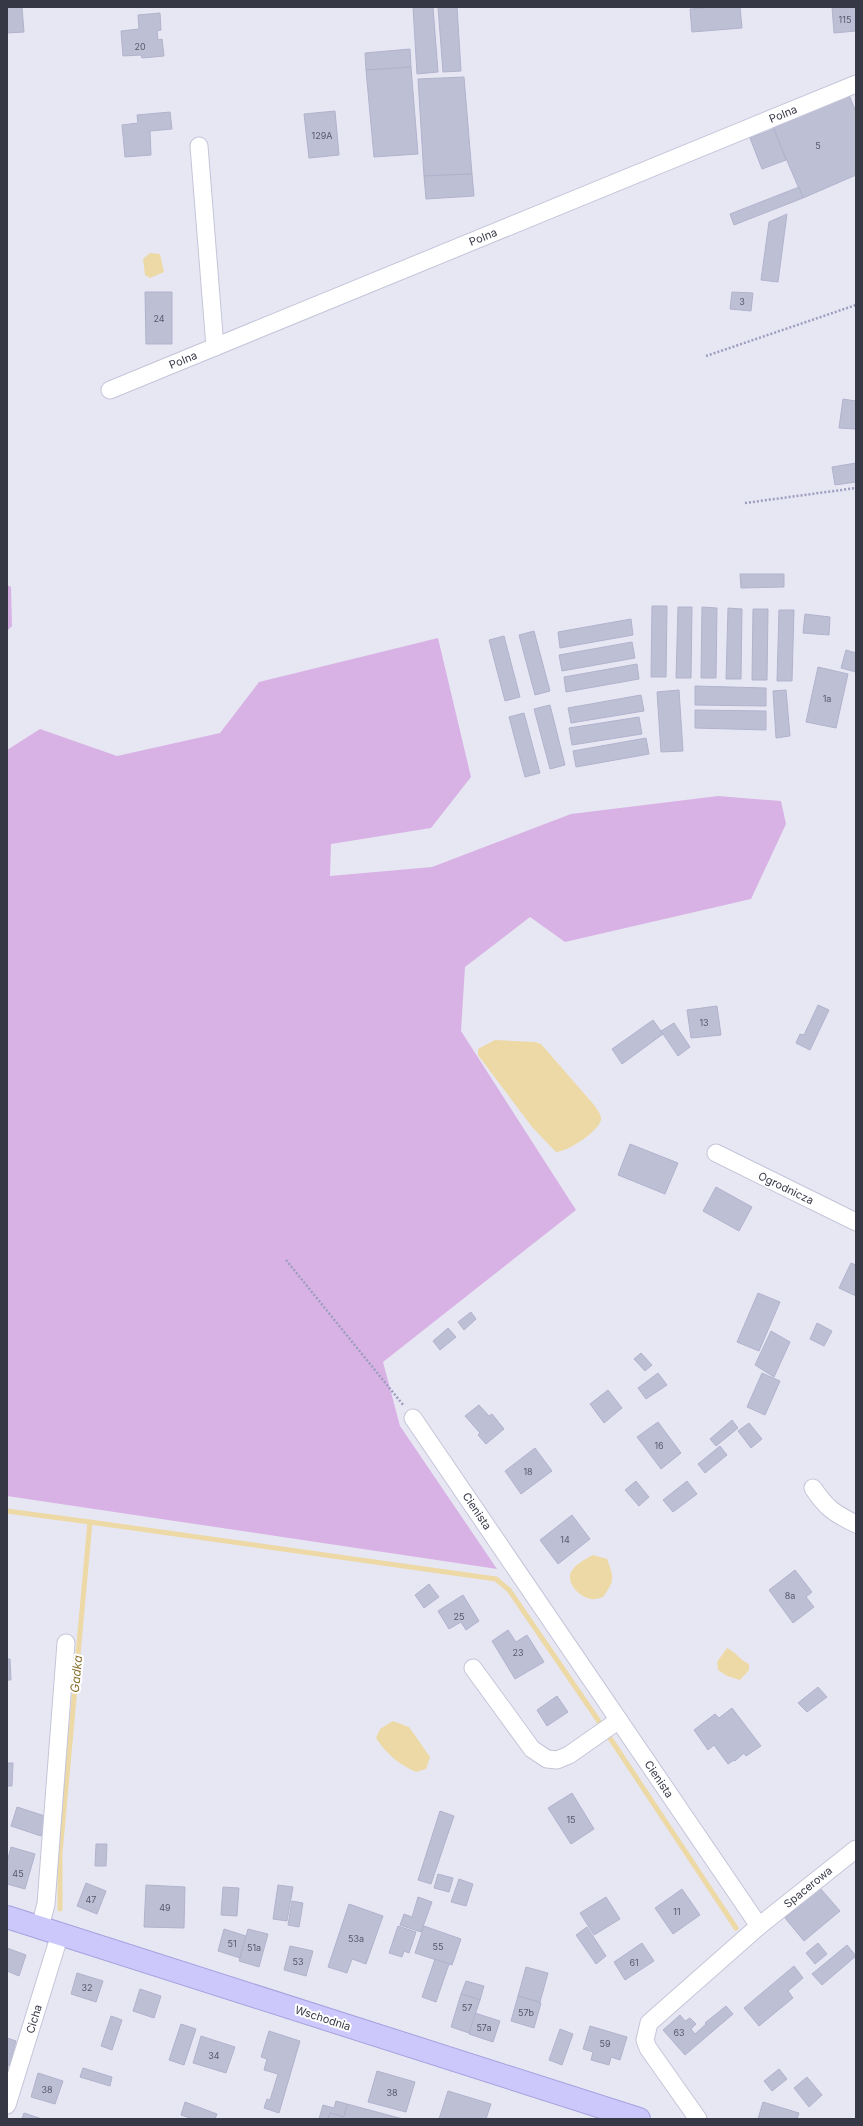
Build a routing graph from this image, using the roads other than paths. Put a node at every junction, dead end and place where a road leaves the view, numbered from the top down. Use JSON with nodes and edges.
{"nodes":[{"id":1,"x":856,"y":84,"type":"edge"},
{"id":2,"x":199,"y":146,"type":"dead end"},
{"id":3,"x":215,"y":347,"type":"junction"},
{"id":4,"x":110,"y":390,"type":"dead end"},
{"id":5,"x":716,"y":1153,"type":"dead end"},
{"id":6,"x":856,"y":1222,"type":"edge"},
{"id":7,"x":413,"y":1418,"type":"road end"},
{"id":8,"x":813,"y":1488,"type":"dead end"},
{"id":9,"x":856,"y":1524,"type":"edge"},
{"id":10,"x":66,"y":1643,"type":"dead end"},
{"id":11,"x":474,"y":1668,"type":"dead end"},
{"id":12,"x":619,"y":1720,"type":"junction"},
{"id":13,"x":856,"y":1849,"type":"edge"},
{"id":14,"x":7,"y":1917,"type":"edge"},
{"id":15,"x":759,"y":1926,"type":"junction"},
{"id":16,"x":50,"y":1931,"type":"junction"},
{"id":17,"x":7,"y":2105,"type":"edge"},
{"id":18,"x":639,"y":2119,"type":"edge"},
{"id":19,"x":698,"y":2119,"type":"edge"}],
"edges":[{"from":1,"to":3,"type":"street","name":"Polna"},
{"from":2,"to":3,"type":"street"},
{"from":3,"to":4,"type":"street","name":"Polna"},
{"from":5,"to":6,"type":"street","name":"Ogrodnicza"},
{"from":7,"to":12,"type":"street","name":"Cienista"},
{"from":8,"to":9,"type":"street"},
{"from":10,"to":16,"type":"street","name":"Cicha"},
{"from":11,"to":12,"type":"street"},
{"from":12,"to":15,"type":"street","name":"Cienista"},
{"from":13,"to":15,"type":"street","name":"Spacerowa"},
{"from":14,"to":16,"type":"street","name":"Wschodnia"},
{"from":15,"to":19,"type":"street"},
{"from":16,"to":17,"type":"street","name":"Cicha"},
{"from":16,"to":18,"type":"street","name":"Wschodnia"}]}
